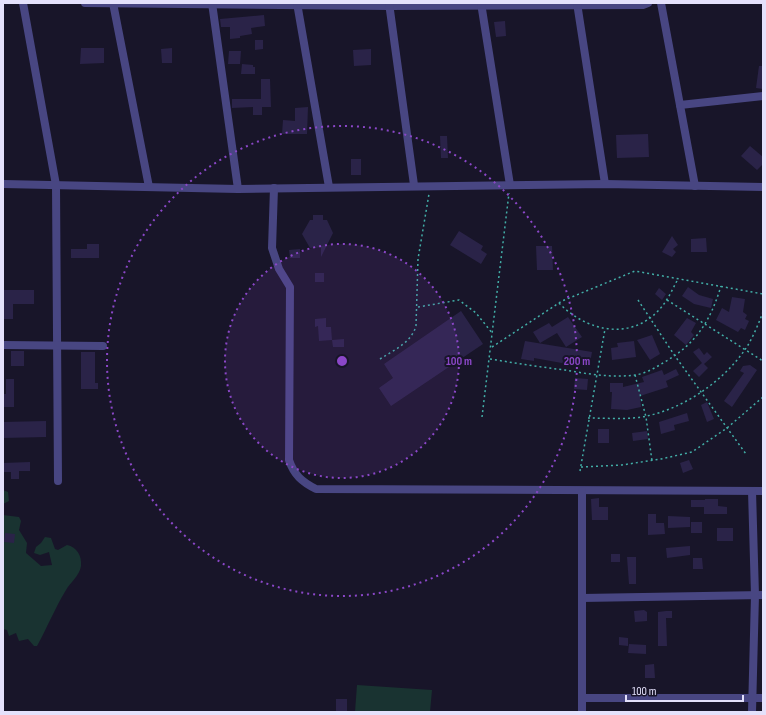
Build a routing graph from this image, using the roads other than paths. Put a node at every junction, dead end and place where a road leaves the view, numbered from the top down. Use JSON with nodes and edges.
{"nodes":[{"id":1,"x":23,"y":3,"type":"edge"},
{"id":2,"x":85,"y":3,"type":"edge"},
{"id":3,"x":113,"y":3,"type":"edge"},
{"id":4,"x":212,"y":3,"type":"edge"},
{"id":5,"x":648,"y":3,"type":"edge"},
{"id":6,"x":661,"y":3,"type":"edge"},
{"id":7,"x":297,"y":4,"type":"edge"},
{"id":8,"x":389,"y":4,"type":"edge"},
{"id":9,"x":482,"y":4,"type":"edge"},
{"id":10,"x":577,"y":4,"type":"edge"},
{"id":11,"x":763,"y":96,"type":"edge"},
{"id":12,"x":680,"y":105,"type":"junction"},
{"id":13,"x":3,"y":184,"type":"edge"},
{"id":14,"x":605,"y":184,"type":"junction"},
{"id":15,"x":56,"y":185,"type":"junction"},
{"id":16,"x":414,"y":185,"type":"junction"},
{"id":17,"x":510,"y":185,"type":"junction"},
{"id":18,"x":695,"y":186,"type":"junction"},
{"id":19,"x":150,"y":187,"type":"junction"},
{"id":20,"x":329,"y":187,"type":"junction"},
{"id":21,"x":763,"y":187,"type":"edge"},
{"id":22,"x":238,"y":188,"type":"junction"},
{"id":23,"x":274,"y":188,"type":"junction"},
{"id":24,"x":3,"y":345,"type":"edge"},
{"id":25,"x":57,"y":346,"type":"junction"},
{"id":26,"x":103,"y":346,"type":"dead end"},
{"id":27,"x":58,"y":481,"type":"dead end"},
{"id":28,"x":582,"y":491,"type":"junction"},
{"id":29,"x":752,"y":491,"type":"junction"},
{"id":30,"x":763,"y":491,"type":"edge"},
{"id":31,"x":759,"y":595,"type":"edge"},
{"id":32,"x":582,"y":598,"type":"junction"},
{"id":33,"x":582,"y":698,"type":"junction"},
{"id":34,"x":751,"y":698,"type":"junction"},
{"id":35,"x":763,"y":698,"type":"edge"},
{"id":36,"x":582,"y":712,"type":"edge"},
{"id":37,"x":752,"y":712,"type":"edge"}],
"edges":[{"from":1,"to":15,"type":"street"},
{"from":2,"to":3,"type":"street"},
{"from":3,"to":4,"type":"street"},
{"from":3,"to":19,"type":"street"},
{"from":4,"to":7,"type":"street"},
{"from":4,"to":22,"type":"street"},
{"from":5,"to":10,"type":"street"},
{"from":6,"to":12,"type":"street"},
{"from":7,"to":8,"type":"street"},
{"from":7,"to":20,"type":"street"},
{"from":8,"to":9,"type":"street"},
{"from":8,"to":16,"type":"street"},
{"from":9,"to":10,"type":"street"},
{"from":9,"to":17,"type":"street"},
{"from":10,"to":14,"type":"street"},
{"from":11,"to":12,"type":"street"},
{"from":12,"to":18,"type":"street"},
{"from":13,"to":15,"type":"street"},
{"from":14,"to":17,"type":"street"},
{"from":14,"to":18,"type":"street"},
{"from":15,"to":19,"type":"street"},
{"from":15,"to":25,"type":"street"},
{"from":16,"to":17,"type":"street"},
{"from":16,"to":20,"type":"street"},
{"from":18,"to":21,"type":"street"},
{"from":19,"to":22,"type":"street"},
{"from":20,"to":23,"type":"street"},
{"from":22,"to":23,"type":"street"},
{"from":23,"to":28,"type":"street"},
{"from":24,"to":25,"type":"street"},
{"from":25,"to":26,"type":"street"},
{"from":25,"to":27,"type":"street"},
{"from":28,"to":29,"type":"street"},
{"from":28,"to":32,"type":"street"},
{"from":29,"to":30,"type":"street"},
{"from":29,"to":31,"type":"street"},
{"from":31,"to":32,"type":"street"},
{"from":31,"to":34,"type":"street"},
{"from":32,"to":33,"type":"street"},
{"from":33,"to":34,"type":"street"},
{"from":33,"to":36,"type":"street"},
{"from":34,"to":35,"type":"street"},
{"from":34,"to":37,"type":"street"}]}
